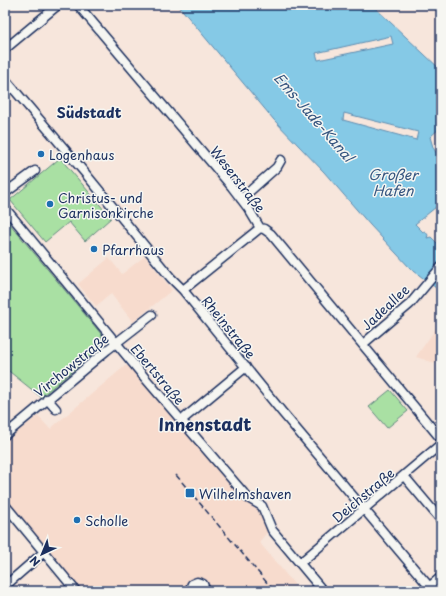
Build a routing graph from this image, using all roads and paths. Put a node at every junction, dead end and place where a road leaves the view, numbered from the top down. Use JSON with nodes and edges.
{"nodes":[{"id":1,"x":58,"y":5,"type":"edge"},
{"id":2,"x":78,"y":5,"type":"edge"},
{"id":3,"x":5,"y":49,"type":"edge"},
{"id":4,"x":5,"y":81,"type":"edge"},
{"id":5,"x":281,"y":160,"type":"dead end"},
{"id":6,"x":35,"y":170,"type":"dead end"},
{"id":7,"x":5,"y":193,"type":"edge"},
{"id":8,"x":241,"y":199,"type":"junction"},
{"id":9,"x":5,"y":208,"type":"edge"},
{"id":10,"x":260,"y":228,"type":"junction"},
{"id":11,"x":441,"y":267,"type":"edge"},
{"id":12,"x":184,"y":290,"type":"junction"},
{"id":13,"x":152,"y":315,"type":"dead end"},
{"id":14,"x":116,"y":343,"type":"junction"},
{"id":15,"x":363,"y":344,"type":"junction"},
{"id":16,"x":246,"y":368,"type":"junction"},
{"id":17,"x":47,"y":399,"type":"junction"},
{"id":18,"x":56,"y":409,"type":"dead end"},
{"id":19,"x":182,"y":420,"type":"junction"},
{"id":20,"x":5,"y":435,"type":"edge"},
{"id":21,"x":441,"y":439,"type":"edge"},
{"id":22,"x":441,"y":444,"type":"edge"},
{"id":23,"x":404,"y":476,"type":"junction"},
{"id":24,"x":5,"y":506,"type":"edge"},
{"id":25,"x":364,"y":510,"type":"junction"},
{"id":26,"x":441,"y":520,"type":"edge"},
{"id":27,"x":44,"y":552,"type":"junction"},
{"id":28,"x":300,"y":563,"type":"junction"},
{"id":29,"x":441,"y":577,"type":"edge"},
{"id":30,"x":5,"y":586,"type":"edge"},
{"id":31,"x":429,"y":590,"type":"edge"},
{"id":32,"x":76,"y":591,"type":"edge"},
{"id":33,"x":189,"y":591,"type":"edge"},
{"id":34,"x":206,"y":591,"type":"edge"},
{"id":35,"x":323,"y":591,"type":"edge"}],
"edges":[{"from":1,"to":3,"type":"street"},
{"from":2,"to":8,"type":"street","name":"Weserstraße"},
{"from":4,"to":12,"type":"street","name":"Rheinstraße"},
{"from":5,"to":8,"type":"street"},
{"from":6,"to":7,"type":"street"},
{"from":8,"to":10,"type":"street","name":"Weserstraße"},
{"from":9,"to":14,"type":"street","name":"Ebertstraße"},
{"from":10,"to":12,"type":"street"},
{"from":10,"to":15,"type":"street","name":"Weserstraße"},
{"from":11,"to":15,"type":"street","name":"Jadeallee"},
{"from":12,"to":16,"type":"street","name":"Rheinstraße"},
{"from":13,"to":14,"type":"street","name":"Virchowstraße"},
{"from":14,"to":17,"type":"street","name":"Virchowstraße"},
{"from":14,"to":19,"type":"street","name":"Ebertstraße"},
{"from":15,"to":21,"type":"street","name":"Weserstraße"},
{"from":16,"to":19,"type":"street"},
{"from":16,"to":25,"type":"street","name":"Rheinstraße"},
{"from":17,"to":18,"type":"street"},
{"from":17,"to":20,"type":"street","name":"Virchowstraße"},
{"from":19,"to":28,"type":"street","name":"Ebertstraße"},
{"from":22,"to":23,"type":"street","name":"Deichstraße"},
{"from":23,"to":25,"type":"street","name":"Deichstraße"},
{"from":23,"to":26,"type":"street"},
{"from":24,"to":27,"type":"street"},
{"from":25,"to":28,"type":"street","name":"Deichstraße"},
{"from":25,"to":31,"type":"street","name":"Rheinstraße"},
{"from":27,"to":30,"type":"street"},
{"from":27,"to":32,"type":"street"},
{"from":28,"to":35,"type":"street","name":"Ebertstraße"},
{"from":29,"to":31,"type":"street"},
{"from":33,"to":34,"type":"street"}]}
